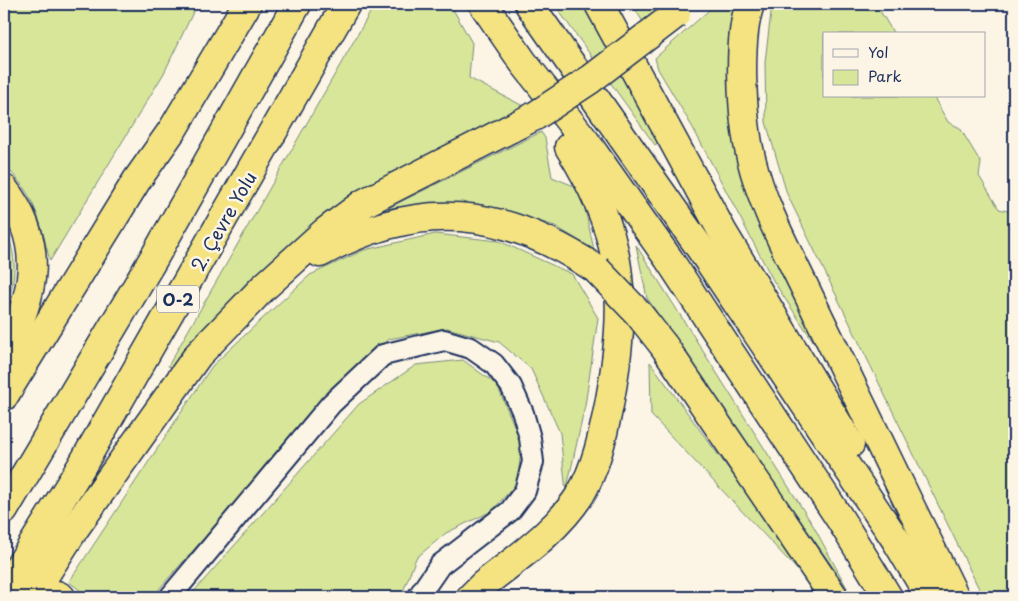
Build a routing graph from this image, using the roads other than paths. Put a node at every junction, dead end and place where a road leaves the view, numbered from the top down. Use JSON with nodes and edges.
{"nodes":[{"id":1,"x":225,"y":4,"type":"edge"},
{"id":2,"x":246,"y":4,"type":"edge"},
{"id":3,"x":297,"y":4,"type":"edge"},
{"id":4,"x":346,"y":4,"type":"edge"},
{"id":5,"x":482,"y":4,"type":"edge"},
{"id":6,"x":529,"y":4,"type":"edge"},
{"id":7,"x":599,"y":4,"type":"edge"},
{"id":8,"x":750,"y":4,"type":"edge"},
{"id":9,"x":682,"y":9,"type":"edge"},
{"id":10,"x":523,"y":62,"type":"junction"},
{"id":11,"x":137,"y":180,"type":"junction"},
{"id":12,"x":4,"y":189,"type":"edge"},
{"id":13,"x":263,"y":288,"type":"junction"},
{"id":14,"x":4,"y":352,"type":"edge"},
{"id":15,"x":4,"y":396,"type":"edge"},
{"id":16,"x":4,"y":510,"type":"edge"},
{"id":17,"x":896,"y":540,"type":"junction"},
{"id":18,"x":4,"y":591,"type":"edge"},
{"id":19,"x":31,"y":597,"type":"edge"},
{"id":20,"x":170,"y":597,"type":"edge"},
{"id":21,"x":418,"y":597,"type":"edge"},
{"id":22,"x":471,"y":597,"type":"edge"},
{"id":23,"x":834,"y":597,"type":"edge"},
{"id":24,"x":888,"y":597,"type":"edge"},
{"id":25,"x":930,"y":597,"type":"edge"},
{"id":26,"x":955,"y":597,"type":"edge"}],
"edges":[{"from":1,"to":11,"type":"highway"},
{"from":2,"to":11,"type":"highway"},
{"from":3,"to":16,"type":"highway","number":"O-2"},
{"from":4,"to":18,"type":"highway","name":"2. Çevre Yolu","number":"O-2"},
{"from":5,"to":10,"type":"highway"},
{"from":6,"to":17,"type":"highway"},
{"from":7,"to":17,"type":"highway"},
{"from":8,"to":26,"type":"highway"},
{"from":9,"to":13,"type":"highway","bridge":true},
{"from":10,"to":22,"type":"highway"},
{"from":10,"to":24,"type":"highway"},
{"from":11,"to":15,"type":"highway"},
{"from":12,"to":14,"type":"highway"},
{"from":13,"to":19,"type":"highway"},
{"from":13,"to":23,"type":"highway","bridge":true},
{"from":17,"to":25,"type":"highway"},
{"from":20,"to":21,"type":"street"}]}
